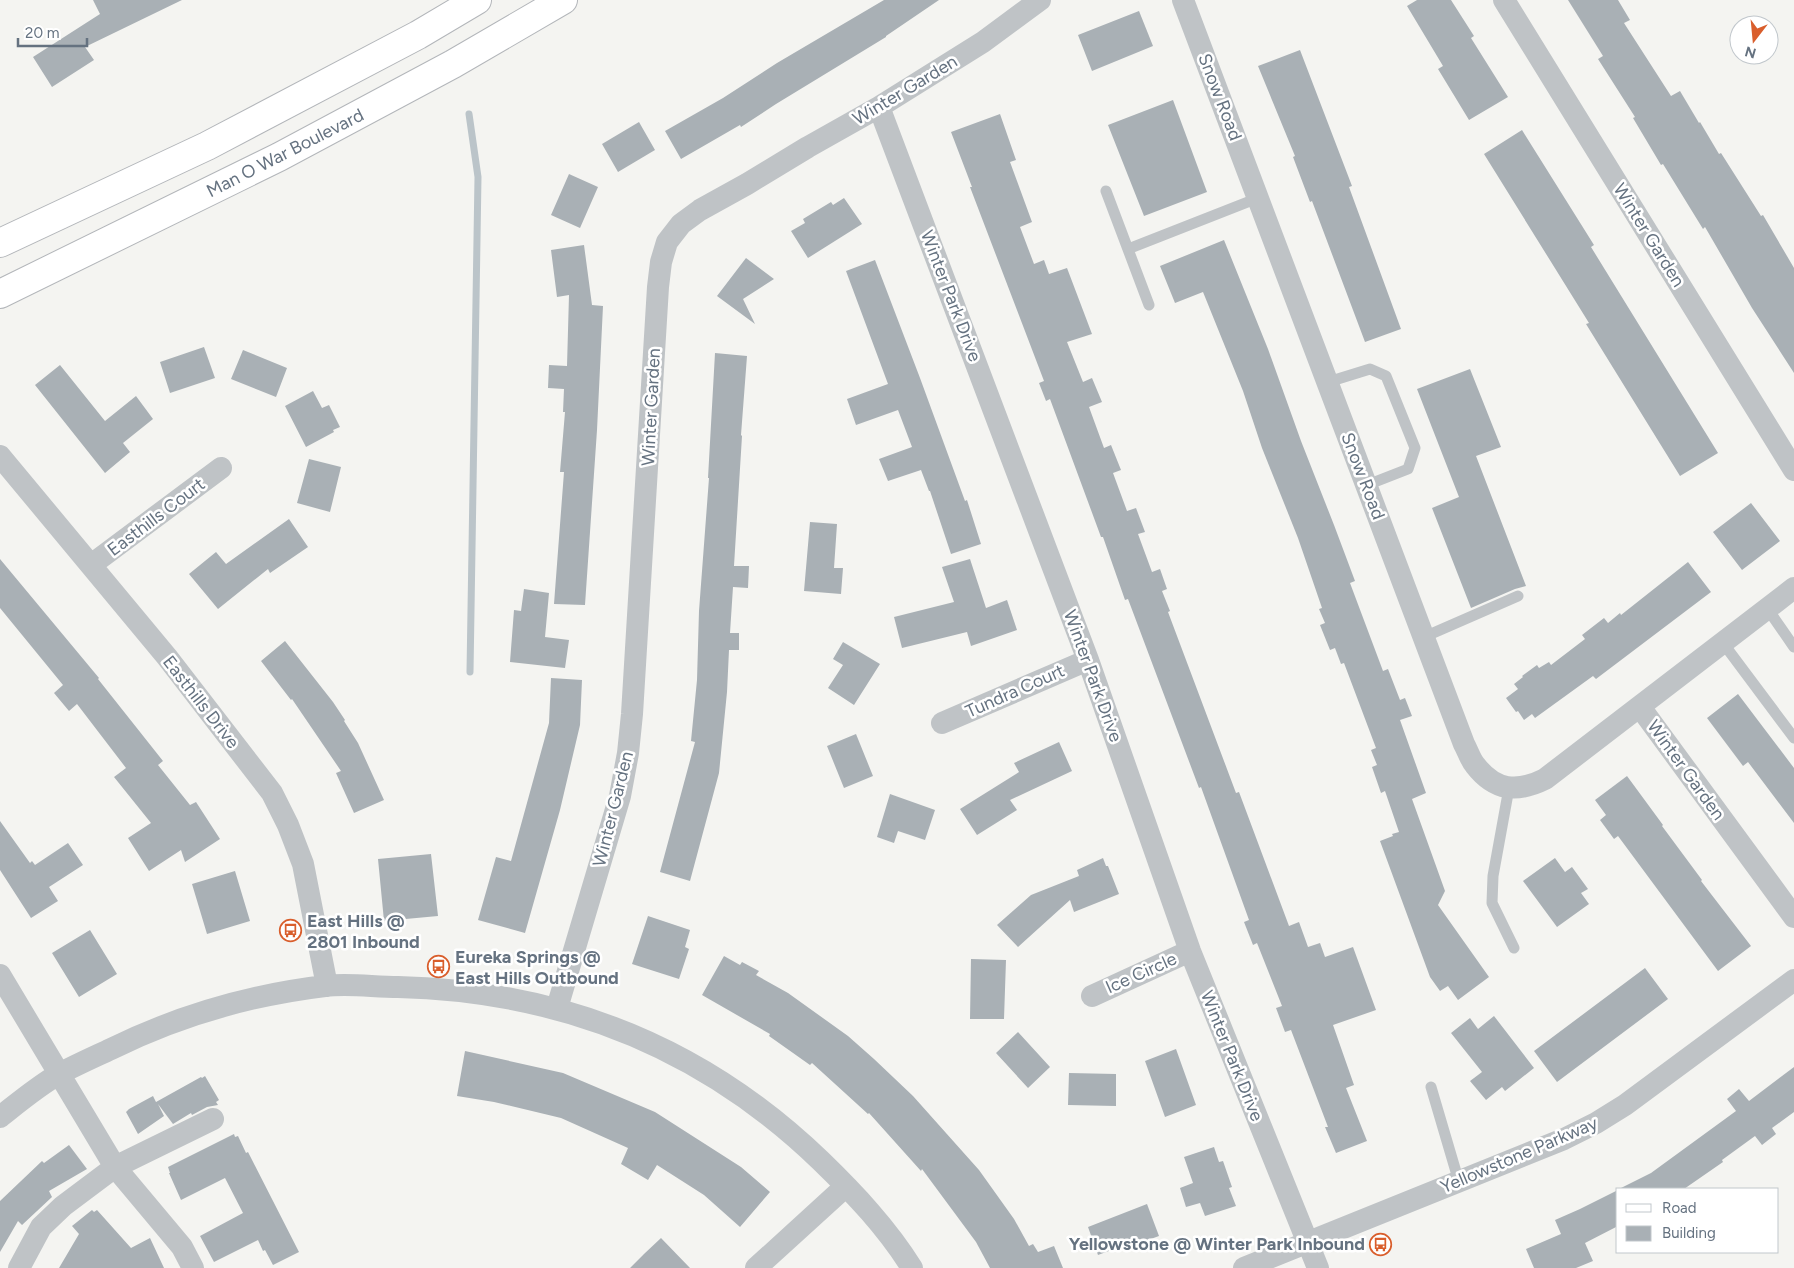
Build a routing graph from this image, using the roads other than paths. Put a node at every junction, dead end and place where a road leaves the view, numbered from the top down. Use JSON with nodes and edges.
{"nodes":[{"id":1,"x":477,"y":0,"type":"edge"},
{"id":2,"x":563,"y":0,"type":"edge"},
{"id":3,"x":1183,"y":0,"type":"edge"},
{"id":4,"x":1504,"y":0,"type":"edge"},
{"id":5,"x":1036,"y":1,"type":"edge"},
{"id":6,"x":879,"y":108,"type":"junction"},
{"id":7,"x":1106,"y":191,"type":"dead end"},
{"id":8,"x":1258,"y":198,"type":"junction"},
{"id":9,"x":0,"y":243,"type":"edge"},
{"id":10,"x":1128,"y":249,"type":"junction"},
{"id":11,"x":0,"y":294,"type":"edge"},
{"id":12,"x":1149,"y":305,"type":"dead end"},
{"id":13,"x":1328,"y":382,"type":"junction"},
{"id":14,"x":0,"y":456,"type":"edge"},
{"id":15,"x":221,"y":468,"type":"dead end"},
{"id":16,"x":1794,"y":470,"type":"edge"},
{"id":17,"x":1366,"y":485,"type":"junction"},
{"id":18,"x":91,"y":565,"type":"junction"},
{"id":19,"x":1794,"y":588,"type":"edge"},
{"id":20,"x":1518,"y":596,"type":"dead end"},
{"id":21,"x":1767,"y":608,"type":"junction"},
{"id":22,"x":1424,"y":636,"type":"junction"},
{"id":23,"x":1723,"y":643,"type":"junction"},
{"id":24,"x":1794,"y":647,"type":"edge"},
{"id":25,"x":1088,"y":660,"type":"junction"},
{"id":26,"x":1640,"y":707,"type":"junction"},
{"id":27,"x":942,"y":723,"type":"dead end"},
{"id":28,"x":1794,"y":738,"type":"edge"},
{"id":29,"x":1509,"y":788,"type":"junction"},
{"id":30,"x":1794,"y":917,"type":"edge"},
{"id":31,"x":1514,"y":948,"type":"dead end"},
{"id":32,"x":1190,"y":951,"type":"junction"},
{"id":33,"x":0,"y":975,"type":"edge"},
{"id":34,"x":1794,"y":980,"type":"edge"},
{"id":35,"x":328,"y":986,"type":"junction"},
{"id":36,"x":1092,"y":996,"type":"dead end"},
{"id":37,"x":557,"y":1008,"type":"junction"},
{"id":38,"x":58,"y":1074,"type":"junction"},
{"id":39,"x":1431,"y":1087,"type":"dead end"},
{"id":40,"x":0,"y":1117,"type":"edge"},
{"id":41,"x":213,"y":1120,"type":"dead end"},
{"id":42,"x":114,"y":1167,"type":"junction"},
{"id":43,"x":1459,"y":1182,"type":"junction"},
{"id":44,"x":846,"y":1186,"type":"junction"},
{"id":45,"x":1308,"y":1243,"type":"junction"},
{"id":46,"x":19,"y":1268,"type":"edge"},
{"id":47,"x":193,"y":1268,"type":"edge"},
{"id":48,"x":756,"y":1268,"type":"edge"},
{"id":49,"x":912,"y":1268,"type":"edge"},
{"id":50,"x":1244,"y":1268,"type":"edge"},
{"id":51,"x":1318,"y":1268,"type":"edge"}],
"edges":[{"from":1,"to":9,"type":"main road"},
{"from":2,"to":11,"type":"main road","name":"Man O War Boulevard"},
{"from":3,"to":8,"type":"street","name":"Snow Road"},
{"from":4,"to":16,"type":"street","name":"Winter Garden"},
{"from":5,"to":6,"type":"street","name":"Winter Garden"},
{"from":6,"to":25,"type":"street","name":"Winter Park Drive"},
{"from":6,"to":37,"type":"street","name":"Winter Garden"},
{"from":7,"to":10,"type":"lane"},
{"from":8,"to":10,"type":"lane"},
{"from":8,"to":13,"type":"street","name":"Snow Road"},
{"from":10,"to":12,"type":"lane"},
{"from":13,"to":17,"type":"street","name":"Snow Road"},
{"from":13,"to":17,"type":"lane"},
{"from":14,"to":18,"type":"street","name":"Easthills Drive"},
{"from":15,"to":18,"type":"street","name":"Easthills Court"},
{"from":17,"to":22,"type":"street","name":"Snow Road"},
{"from":18,"to":35,"type":"street","name":"Easthills Drive"},
{"from":19,"to":21,"type":"street","name":"Winter Garden"},
{"from":20,"to":22,"type":"lane"},
{"from":21,"to":23,"type":"street","name":"Winter Garden"},
{"from":21,"to":24,"type":"lane"},
{"from":22,"to":29,"type":"street","name":"Snow Road"},
{"from":23,"to":26,"type":"street","name":"Winter Garden"},
{"from":23,"to":28,"type":"lane"},
{"from":25,"to":27,"type":"street","name":"Tundra Court"},
{"from":25,"to":32,"type":"street","name":"Winter Park Drive"},
{"from":26,"to":29,"type":"street"},
{"from":26,"to":30,"type":"street","name":"Winter Garden"},
{"from":29,"to":31,"type":"lane"},
{"from":32,"to":36,"type":"street","name":"Ice Circle"},
{"from":32,"to":45,"type":"street","name":"Winter Park Drive"},
{"from":33,"to":38,"type":"street"},
{"from":34,"to":43,"type":"street","name":"Yellowstone Parkway"},
{"from":35,"to":37,"type":"street"},
{"from":35,"to":38,"type":"street"},
{"from":37,"to":44,"type":"street"},
{"from":38,"to":40,"type":"street"},
{"from":38,"to":42,"type":"street"},
{"from":39,"to":43,"type":"lane"},
{"from":41,"to":42,"type":"street"},
{"from":42,"to":46,"type":"street"},
{"from":42,"to":47,"type":"street"},
{"from":43,"to":45,"type":"street","name":"Yellowstone Parkway"},
{"from":44,"to":48,"type":"street"},
{"from":44,"to":49,"type":"street"},
{"from":45,"to":50,"type":"street","name":"Yellowstone Parkway"},
{"from":45,"to":51,"type":"street","name":"Winter Park Drive"}]}
